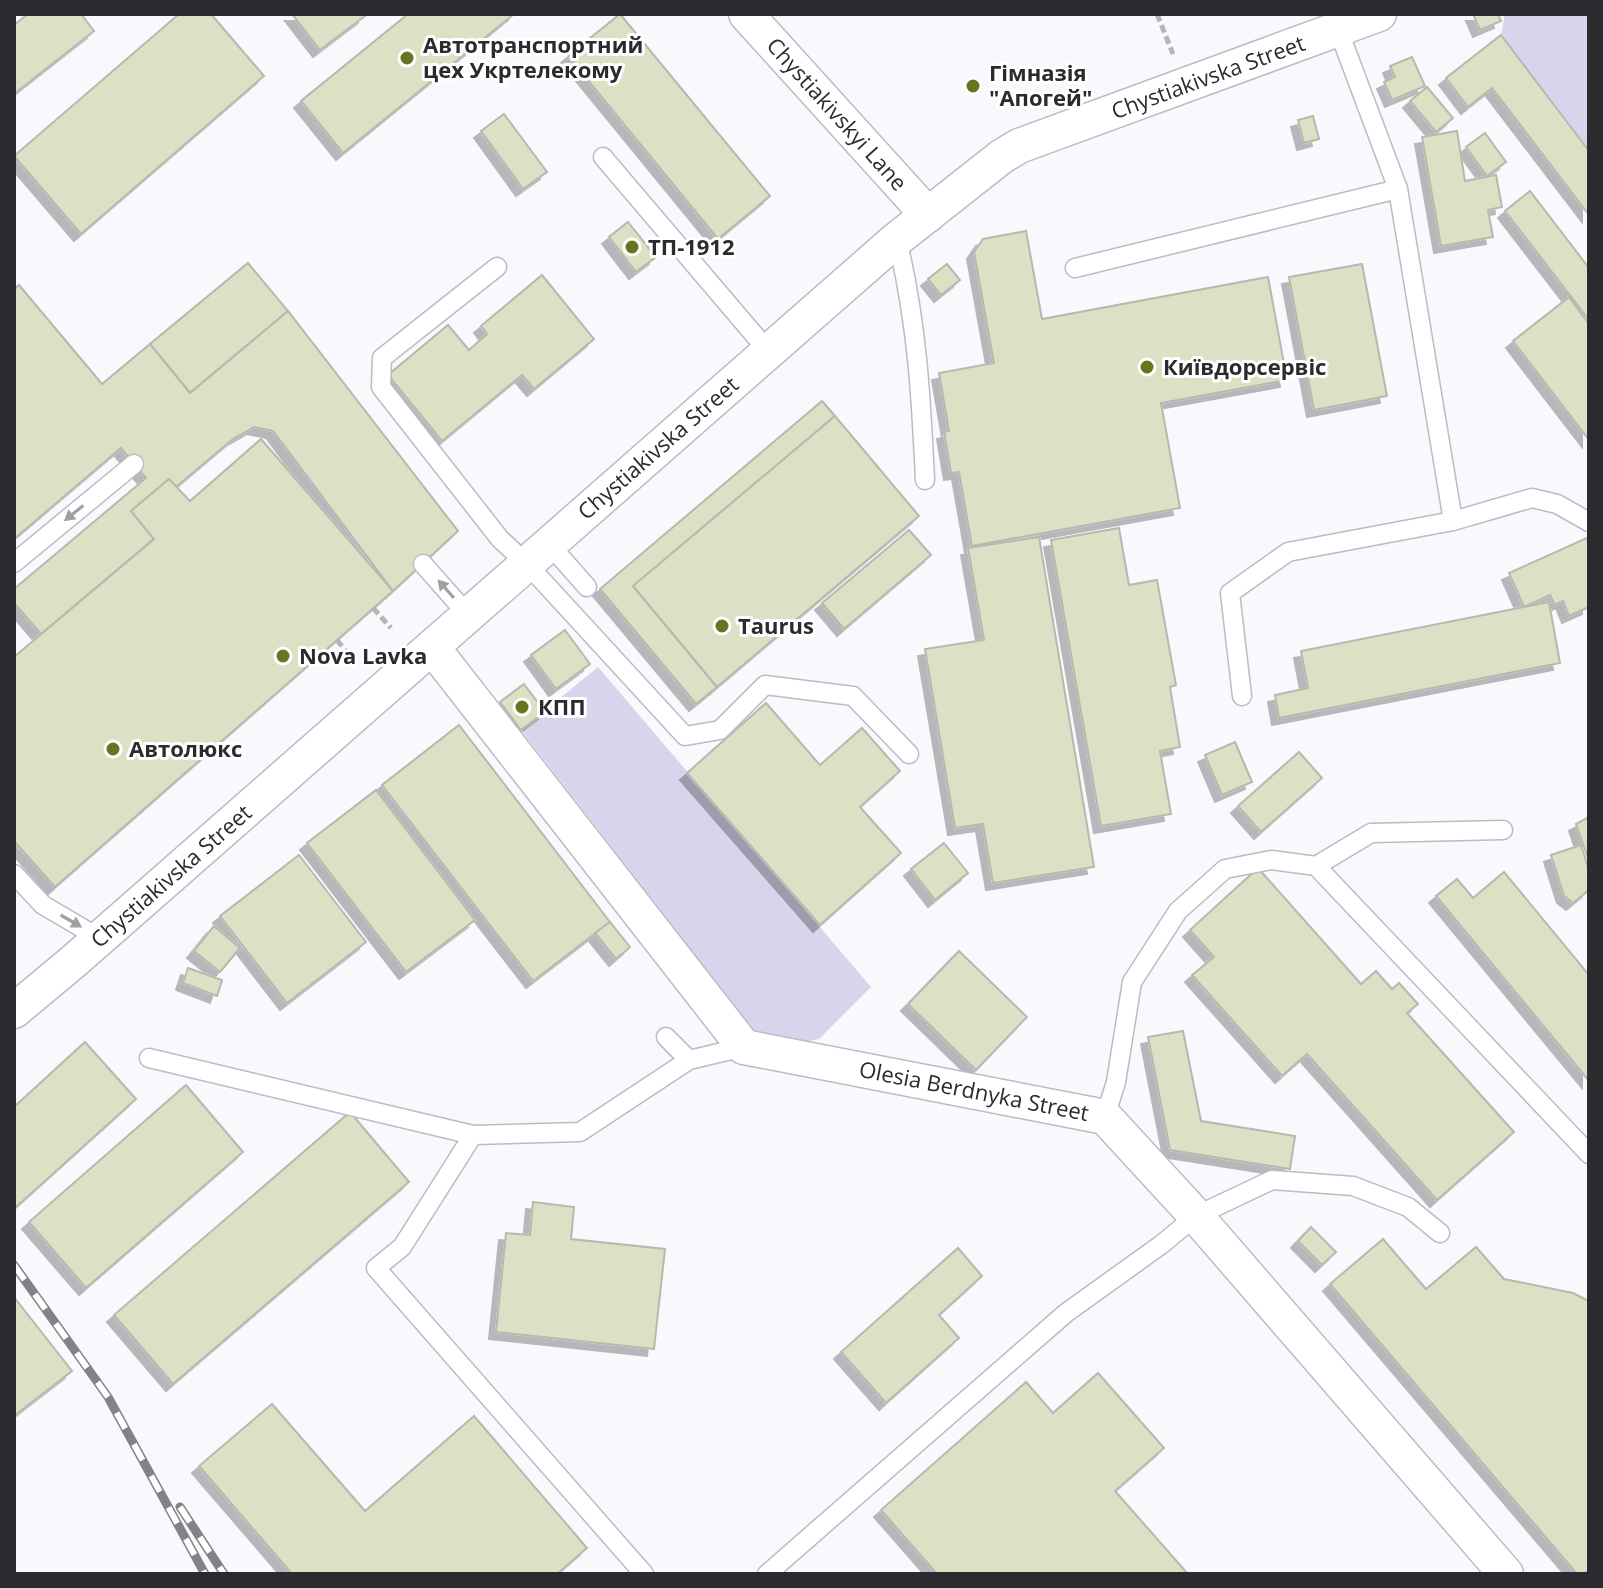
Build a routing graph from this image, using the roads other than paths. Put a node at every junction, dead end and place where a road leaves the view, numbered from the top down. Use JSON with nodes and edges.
{"nodes":[{"id":1,"x":746,"y":14,"type":"edge"},
{"id":2,"x":1379,"y":14,"type":"edge"},
{"id":3,"x":1338,"y":29,"type":"junction"},
{"id":4,"x":603,"y":157,"type":"dead end"},
{"id":5,"x":1398,"y":189,"type":"junction"},
{"id":6,"x":928,"y":215,"type":"junction"},
{"id":7,"x":897,"y":239,"type":"junction"},
{"id":8,"x":497,"y":267,"type":"dead end"},
{"id":9,"x":1075,"y":268,"type":"dead end"},
{"id":10,"x":768,"y":351,"type":"junction"},
{"id":11,"x":134,"y":464,"type":"dead end"},
{"id":12,"x":925,"y":480,"type":"dead end"},
{"id":13,"x":1453,"y":521,"type":"junction"},
{"id":14,"x":1589,"y":522,"type":"edge"},
{"id":15,"x":538,"y":554,"type":"junction"},
{"id":16,"x":14,"y":563,"type":"edge"},
{"id":17,"x":423,"y":564,"type":"dead end"},
{"id":18,"x":587,"y":587,"type":"dead end"},
{"id":19,"x":468,"y":615,"type":"junction"},
{"id":20,"x":432,"y":647,"type":"junction"},
{"id":21,"x":1242,"y":696,"type":"dead end"},
{"id":22,"x":909,"y":754,"type":"dead end"},
{"id":23,"x":1503,"y":830,"type":"dead end"},
{"id":24,"x":1316,"y":866,"type":"junction"},
{"id":25,"x":14,"y":874,"type":"edge"},
{"id":26,"x":99,"y":938,"type":"junction"},
{"id":27,"x":14,"y":1011,"type":"edge"},
{"id":28,"x":666,"y":1037,"type":"dead end"},
{"id":29,"x":744,"y":1047,"type":"junction"},
{"id":30,"x":149,"y":1058,"type":"dead end"},
{"id":31,"x":689,"y":1060,"type":"junction"},
{"id":32,"x":1105,"y":1117,"type":"junction"},
{"id":33,"x":473,"y":1135,"type":"junction"},
{"id":34,"x":1589,"y":1154,"type":"edge"},
{"id":35,"x":1196,"y":1216,"type":"junction"},
{"id":36,"x":1440,"y":1233,"type":"dead end"},
{"id":37,"x":644,"y":1574,"type":"edge"},
{"id":38,"x":767,"y":1574,"type":"edge"},
{"id":39,"x":1506,"y":1574,"type":"edge"}],
"edges":[{"from":1,"to":6,"type":"street","name":"Chystiakivskyi Lane"},
{"from":2,"to":3,"type":"street","name":"Chystiakivska Street"},
{"from":3,"to":5,"type":"lane"},
{"from":3,"to":6,"type":"street","name":"Chystiakivska Street"},
{"from":4,"to":10,"type":"lane"},
{"from":5,"to":9,"type":"lane"},
{"from":5,"to":13,"type":"lane"},
{"from":6,"to":7,"type":"street","name":"Chystiakivska Street"},
{"from":7,"to":10,"type":"street","name":"Chystiakivska Street"},
{"from":7,"to":12,"type":"lane"},
{"from":8,"to":15,"type":"lane"},
{"from":10,"to":15,"type":"street","name":"Chystiakivska Street"},
{"from":11,"to":16,"type":"lane","one_way":true},
{"from":13,"to":14,"type":"lane"},
{"from":13,"to":21,"type":"lane"},
{"from":15,"to":18,"type":"lane"},
{"from":15,"to":19,"type":"street","name":"Chystiakivska Street"},
{"from":15,"to":22,"type":"lane"},
{"from":19,"to":17,"type":"lane","one_way":true},
{"from":19,"to":20,"type":"street","name":"Chystiakivska Street"},
{"from":20,"to":26,"type":"street","name":"Chystiakivska Street"},
{"from":20,"to":29,"type":"street"},
{"from":23,"to":24,"type":"lane"},
{"from":24,"to":32,"type":"lane"},
{"from":24,"to":34,"type":"lane"},
{"from":25,"to":26,"type":"lane","one_way":true},
{"from":26,"to":27,"type":"street","name":"Chystiakivska Street"},
{"from":28,"to":31,"type":"lane"},
{"from":29,"to":31,"type":"lane"},
{"from":29,"to":32,"type":"street","name":"Olesia Berdnyka Street"},
{"from":30,"to":33,"type":"lane"},
{"from":31,"to":33,"type":"lane"},
{"from":32,"to":35,"type":"street","name":"Olesia Berdnyka Street"},
{"from":33,"to":37,"type":"lane"},
{"from":35,"to":36,"type":"lane"},
{"from":35,"to":38,"type":"lane"},
{"from":35,"to":39,"type":"street","name":"Olesia Berdnyka Street"}]}
